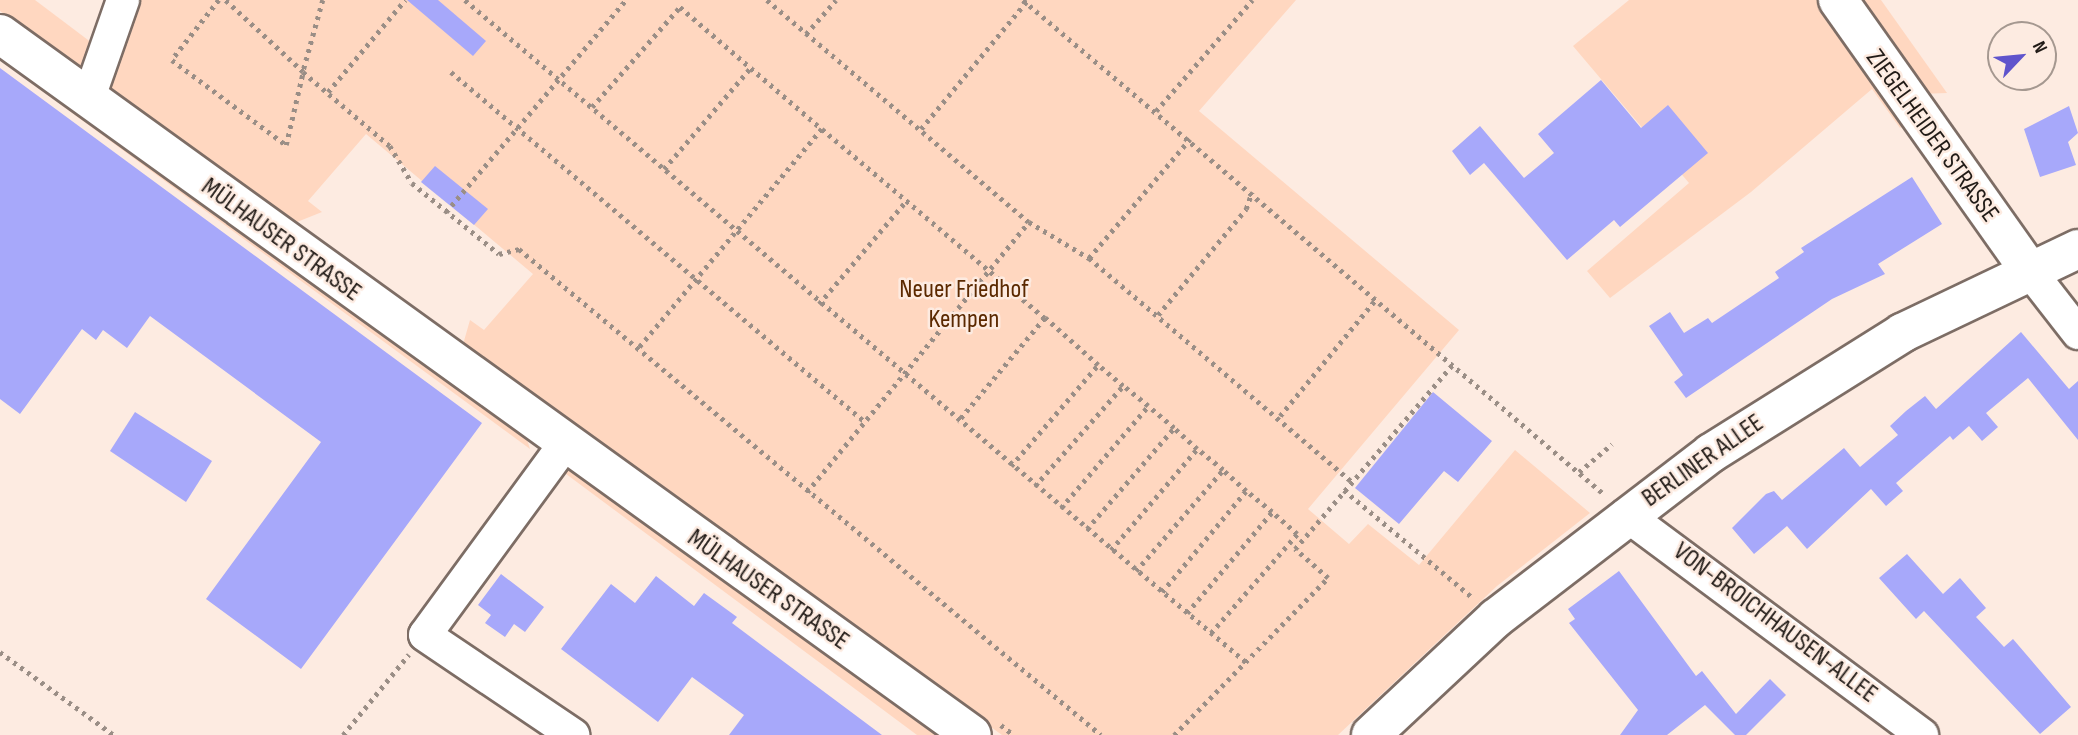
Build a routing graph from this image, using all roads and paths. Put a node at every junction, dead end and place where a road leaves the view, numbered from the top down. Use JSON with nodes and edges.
{"nodes":[{"id":1,"x":123,"y":0,"type":"edge"},
{"id":2,"x":219,"y":0,"type":"edge"},
{"id":3,"x":225,"y":0,"type":"edge"},
{"id":4,"x":323,"y":0,"type":"edge"},
{"id":5,"x":405,"y":0,"type":"edge"},
{"id":6,"x":465,"y":0,"type":"edge"},
{"id":7,"x":626,"y":0,"type":"edge"},
{"id":8,"x":767,"y":0,"type":"edge"},
{"id":9,"x":836,"y":0,"type":"edge"},
{"id":10,"x":1252,"y":0,"type":"edge"},
{"id":11,"x":1838,"y":0,"type":"edge"},
{"id":12,"x":1025,"y":1,"type":"edge"},
{"id":13,"x":0,"y":34,"type":"edge"},
{"id":14,"x":806,"y":34,"type":"junction"},
{"id":15,"x":751,"y":68,"type":"junction"},
{"id":16,"x":303,"y":72,"type":"junction"},
{"id":17,"x":452,"y":72,"type":"dead end"},
{"id":18,"x":559,"y":79,"type":"junction"},
{"id":19,"x":328,"y":92,"type":"junction"},
{"id":20,"x":88,"y":100,"type":"junction"},
{"id":21,"x":592,"y":107,"type":"junction"},
{"id":22,"x":1156,"y":111,"type":"junction"},
{"id":23,"x":512,"y":127,"type":"junction"},
{"id":24,"x":822,"y":129,"type":"junction"},
{"id":25,"x":921,"y":129,"type":"junction"},
{"id":26,"x":1189,"y":139,"type":"junction"},
{"id":27,"x":664,"y":169,"type":"junction"},
{"id":28,"x":1252,"y":192,"type":"junction"},
{"id":29,"x":906,"y":200,"type":"junction"},
{"id":30,"x":446,"y":212,"type":"junction"},
{"id":31,"x":1029,"y":222,"type":"junction"},
{"id":32,"x":735,"y":231,"type":"junction"},
{"id":33,"x":2078,"y":249,"type":"edge"},
{"id":34,"x":1089,"y":258,"type":"junction"},
{"id":35,"x":989,"y":269,"type":"junction"},
{"id":36,"x":2029,"y":270,"type":"junction"},
{"id":37,"x":695,"y":277,"type":"junction"},
{"id":38,"x":1377,"y":298,"type":"junction"},
{"id":39,"x":819,"y":304,"type":"junction"},
{"id":40,"x":1158,"y":315,"type":"junction"},
{"id":41,"x":1045,"y":318,"type":"junction"},
{"id":42,"x":2078,"y":333,"type":"edge"},
{"id":43,"x":638,"y":349,"type":"junction"},
{"id":44,"x":1454,"y":363,"type":"junction"},
{"id":45,"x":1098,"y":365,"type":"junction"},
{"id":46,"x":901,"y":376,"type":"junction"},
{"id":47,"x":1123,"y":386,"type":"junction"},
{"id":48,"x":1147,"y":406,"type":"junction"},
{"id":49,"x":1280,"y":416,"type":"junction"},
{"id":50,"x":864,"y":421,"type":"junction"},
{"id":51,"x":958,"y":422,"type":"junction"},
{"id":52,"x":1174,"y":428,"type":"junction"},
{"id":53,"x":1612,"y":444,"type":"dead end"},
{"id":54,"x":564,"y":445,"type":"junction"},
{"id":55,"x":1197,"y":449,"type":"junction"},
{"id":56,"x":1011,"y":466,"type":"junction"},
{"id":57,"x":1223,"y":470,"type":"junction"},
{"id":58,"x":1579,"y":472,"type":"junction"},
{"id":59,"x":1351,"y":481,"type":"junction"},
{"id":60,"x":1592,"y":485,"type":"dead end"},
{"id":61,"x":1035,"y":486,"type":"junction"},
{"id":62,"x":1343,"y":490,"type":"junction"},
{"id":63,"x":1246,"y":491,"type":"junction"},
{"id":64,"x":807,"y":492,"type":"junction"},
{"id":65,"x":1061,"y":508,"type":"junction"},
{"id":66,"x":1272,"y":512,"type":"junction"},
{"id":67,"x":1626,"y":515,"type":"junction"},
{"id":68,"x":1087,"y":529,"type":"junction"},
{"id":69,"x":1111,"y":550,"type":"junction"},
{"id":70,"x":1136,"y":571,"type":"junction"},
{"id":71,"x":1162,"y":592,"type":"junction"},
{"id":72,"x":1482,"y":605,"type":"dead end"},
{"id":73,"x":1187,"y":613,"type":"junction"},
{"id":74,"x":1211,"y":633,"type":"junction"},
{"id":75,"x":425,"y":635,"type":"junction"},
{"id":76,"x":0,"y":652,"type":"edge"},
{"id":77,"x":1246,"y":662,"type":"junction"},
{"id":78,"x":114,"y":735,"type":"edge"},
{"id":79,"x":343,"y":735,"type":"edge"},
{"id":80,"x":573,"y":735,"type":"edge"},
{"id":81,"x":972,"y":735,"type":"edge"},
{"id":82,"x":1101,"y":735,"type":"edge"},
{"id":83,"x":1174,"y":735,"type":"edge"},
{"id":84,"x":1371,"y":735,"type":"edge"},
{"id":85,"x":1922,"y":735,"type":"edge"}],
"edges":[{"from":1,"to":20,"type":"street"},
{"from":2,"to":16,"type":"path"},
{"from":3,"to":16,"type":"path"},
{"from":4,"to":16,"type":"path"},
{"from":5,"to":19,"type":"path"},
{"from":6,"to":18,"type":"path"},
{"from":7,"to":18,"type":"path"},
{"from":8,"to":14,"type":"path"},
{"from":9,"to":14,"type":"path"},
{"from":10,"to":22,"type":"path"},
{"from":11,"to":36,"type":"street","name":"ZIEGELHEIDER STRASSE"},
{"from":12,"to":22,"type":"path"},
{"from":12,"to":25,"type":"path"},
{"from":13,"to":20,"type":"street","name":"MÜLHAUSER STRASSE"},
{"from":14,"to":25,"type":"path"},
{"from":15,"to":21,"type":"path"},
{"from":15,"to":24,"type":"path"},
{"from":15,"to":27,"type":"path"},
{"from":16,"to":19,"type":"path"},
{"from":17,"to":23,"type":"path"},
{"from":18,"to":21,"type":"path"},
{"from":18,"to":23,"type":"path"},
{"from":19,"to":30,"type":"path"},
{"from":20,"to":54,"type":"street","name":"MÜLHAUSER STRASSE"},
{"from":21,"to":27,"type":"path"},
{"from":22,"to":26,"type":"path"},
{"from":23,"to":30,"type":"path"},
{"from":23,"to":37,"type":"path"},
{"from":24,"to":29,"type":"path"},
{"from":24,"to":32,"type":"path"},
{"from":25,"to":31,"type":"path"},
{"from":26,"to":28,"type":"path"},
{"from":26,"to":34,"type":"path"},
{"from":27,"to":32,"type":"path"},
{"from":28,"to":38,"type":"path"},
{"from":28,"to":40,"type":"path"},
{"from":29,"to":35,"type":"path"},
{"from":29,"to":39,"type":"path"},
{"from":30,"to":43,"type":"path"},
{"from":31,"to":34,"type":"path"},
{"from":31,"to":35,"type":"path"},
{"from":32,"to":37,"type":"path"},
{"from":32,"to":39,"type":"path"},
{"from":33,"to":36,"type":"street","name":"BERLINER ALLEE"},
{"from":34,"to":40,"type":"path"},
{"from":35,"to":41,"type":"path"},
{"from":35,"to":46,"type":"path"},
{"from":36,"to":42,"type":"street"},
{"from":36,"to":67,"type":"street","name":"BERLINER ALLEE"},
{"from":37,"to":43,"type":"path"},
{"from":37,"to":50,"type":"path"},
{"from":38,"to":44,"type":"path"},
{"from":38,"to":49,"type":"path"},
{"from":39,"to":46,"type":"path"},
{"from":40,"to":49,"type":"path"},
{"from":41,"to":45,"type":"path"},
{"from":41,"to":51,"type":"path"},
{"from":43,"to":64,"type":"path"},
{"from":44,"to":58,"type":"path"},
{"from":44,"to":59,"type":"path"},
{"from":45,"to":47,"type":"path"},
{"from":45,"to":56,"type":"path"},
{"from":46,"to":50,"type":"path"},
{"from":46,"to":51,"type":"path"},
{"from":47,"to":48,"type":"path"},
{"from":47,"to":61,"type":"path"},
{"from":48,"to":52,"type":"path"},
{"from":48,"to":65,"type":"path"},
{"from":49,"to":59,"type":"path"},
{"from":50,"to":64,"type":"path"},
{"from":51,"to":56,"type":"path"},
{"from":52,"to":55,"type":"path"},
{"from":52,"to":68,"type":"path"},
{"from":53,"to":58,"type":"path"},
{"from":54,"to":75,"type":"street"},
{"from":54,"to":81,"type":"street","name":"MÜLHAUSER STRASSE"},
{"from":55,"to":57,"type":"path"},
{"from":55,"to":69,"type":"path"},
{"from":56,"to":61,"type":"path"},
{"from":57,"to":63,"type":"path"},
{"from":57,"to":70,"type":"path"},
{"from":58,"to":60,"type":"path"},
{"from":59,"to":62,"type":"path"},
{"from":61,"to":65,"type":"path"},
{"from":62,"to":72,"type":"path"},
{"from":62,"to":77,"type":"path"},
{"from":63,"to":66,"type":"path"},
{"from":63,"to":71,"type":"path"},
{"from":64,"to":82,"type":"path"},
{"from":65,"to":68,"type":"path"},
{"from":66,"to":73,"type":"path"},
{"from":66,"to":74,"type":"path"},
{"from":67,"to":84,"type":"street","name":"BERLINER ALLEE"},
{"from":67,"to":85,"type":"street","name":"VON-BROICHHAUSEN-ALLEE"},
{"from":68,"to":69,"type":"path"},
{"from":69,"to":70,"type":"path"},
{"from":70,"to":71,"type":"path"},
{"from":71,"to":73,"type":"path"},
{"from":73,"to":74,"type":"path"},
{"from":74,"to":77,"type":"path"},
{"from":75,"to":79,"type":"path"},
{"from":75,"to":80,"type":"street"},
{"from":76,"to":78,"type":"path"},
{"from":77,"to":83,"type":"path"}]}
